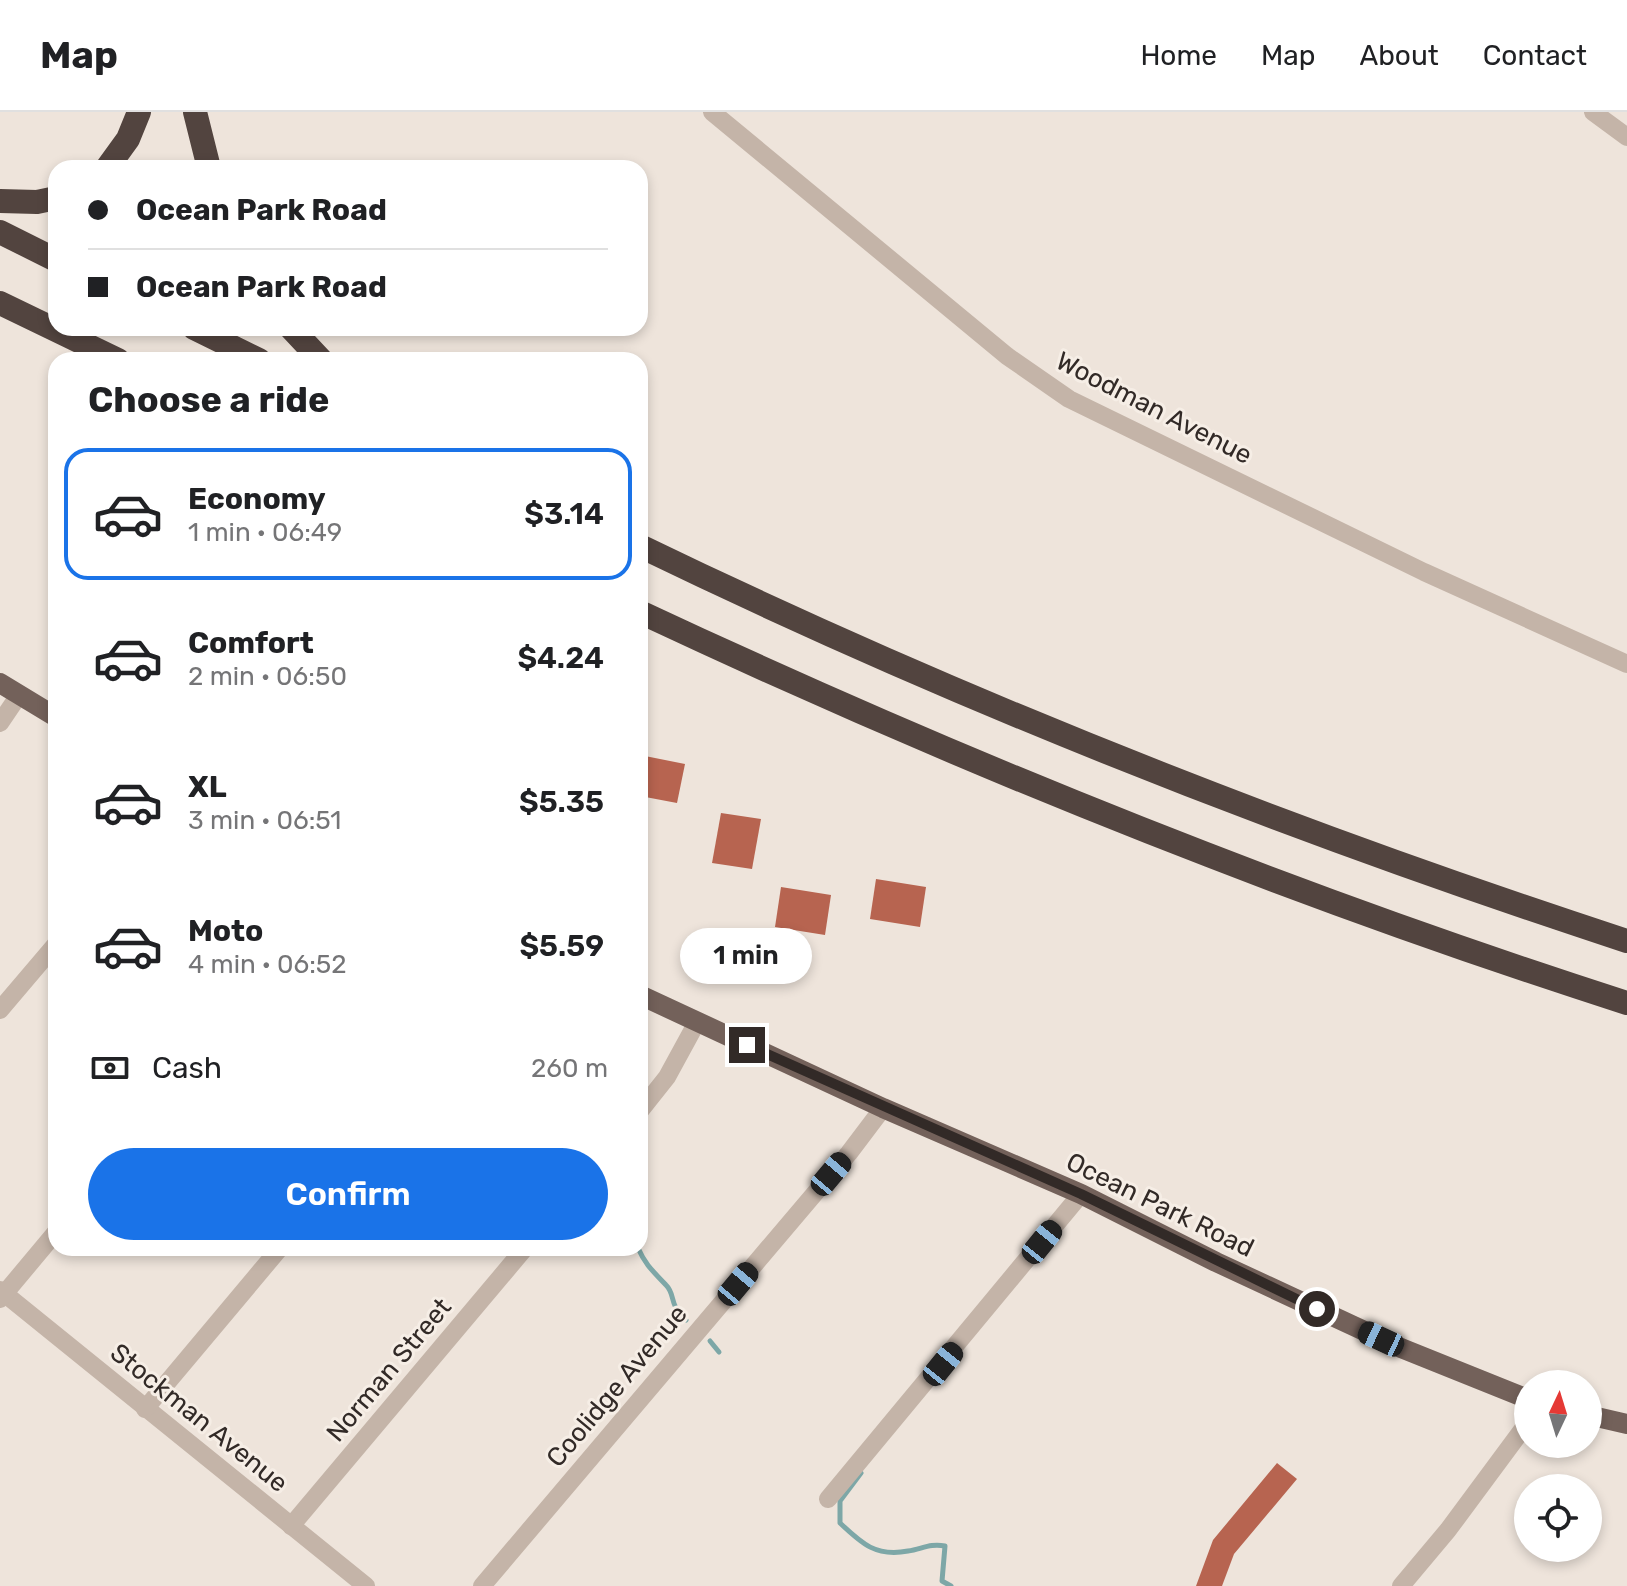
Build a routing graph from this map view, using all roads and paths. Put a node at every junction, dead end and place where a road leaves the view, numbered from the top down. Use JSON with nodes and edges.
{"nodes":[{"id":1,"x":139,"y":112,"type":"edge"},
{"id":2,"x":195,"y":112,"type":"edge"},
{"id":3,"x":712,"y":112,"type":"edge"},
{"id":4,"x":1593,"y":112,"type":"edge"},
{"id":5,"x":1627,"y":137,"type":"edge"},
{"id":6,"x":113,"y":160,"type":"edge"},
{"id":7,"x":207,"y":160,"type":"edge"},
{"id":8,"x":48,"y":199,"type":"edge"},
{"id":9,"x":0,"y":201,"type":"edge"},
{"id":10,"x":0,"y":232,"type":"edge"},
{"id":11,"x":48,"y":256,"type":"edge"},
{"id":12,"x":0,"y":303,"type":"edge"},
{"id":13,"x":48,"y":326,"type":"edge"},
{"id":14,"x":68,"y":336,"type":"edge"},
{"id":15,"x":210,"y":336,"type":"edge"},
{"id":16,"x":298,"y":336,"type":"edge"},
{"id":17,"x":101,"y":352,"type":"edge"},
{"id":18,"x":243,"y":352,"type":"edge"},
{"id":19,"x":314,"y":352,"type":"edge"},
{"id":20,"x":648,"y":550,"type":"edge"},
{"id":21,"x":648,"y":616,"type":"edge"},
{"id":22,"x":1627,"y":664,"type":"edge"},
{"id":23,"x":0,"y":683,"type":"edge"},
{"id":24,"x":19,"y":695,"type":"junction"},
{"id":25,"x":48,"y":712,"type":"edge"},
{"id":26,"x":0,"y":723,"type":"edge"},
{"id":27,"x":1627,"y":941,"type":"edge"},
{"id":28,"x":48,"y":953,"type":"edge"},
{"id":29,"x":648,"y":999,"type":"edge"},
{"id":30,"x":1627,"y":1003,"type":"edge"},
{"id":31,"x":0,"y":1010,"type":"edge"},
{"id":32,"x":697,"y":1022,"type":"junction"},
{"id":33,"x":648,"y":1101,"type":"edge"},
{"id":34,"x":883,"y":1108,"type":"junction"},
{"id":35,"x":1081,"y":1194,"type":"junction"},
{"id":36,"x":48,"y":1241,"type":"edge"},
{"id":37,"x":273,"y":1256,"type":"edge"},
{"id":38,"x":518,"y":1256,"type":"edge"},
{"id":39,"x":1,"y":1294,"type":"edge"},
{"id":40,"x":1514,"y":1393,"type":"edge"},
{"id":41,"x":145,"y":1409,"type":"junction"},
{"id":42,"x":1602,"y":1418,"type":"edge"},
{"id":43,"x":1627,"y":1424,"type":"edge"},
{"id":44,"x":1514,"y":1441,"type":"edge"},
{"id":45,"x":828,"y":1499,"type":"dead end"},
{"id":46,"x":291,"y":1526,"type":"junction"},
{"id":47,"x":366,"y":1586,"type":"edge"},
{"id":48,"x":482,"y":1586,"type":"edge"},
{"id":49,"x":1401,"y":1586,"type":"edge"}],
"edges":[{"from":1,"to":6,"type":"highway"},
{"from":2,"to":7,"type":"highway"},
{"from":3,"to":22,"type":"street","name":"Woodman Avenue"},
{"from":4,"to":5,"type":"street"},
{"from":8,"to":9,"type":"highway"},
{"from":10,"to":11,"type":"highway"},
{"from":12,"to":13,"type":"highway"},
{"from":14,"to":17,"type":"highway"},
{"from":15,"to":18,"type":"highway"},
{"from":16,"to":19,"type":"highway"},
{"from":20,"to":27,"type":"highway"},
{"from":21,"to":30,"type":"highway"},
{"from":23,"to":24,"type":"main road"},
{"from":24,"to":25,"type":"main road"},
{"from":24,"to":26,"type":"street"},
{"from":28,"to":31,"type":"street"},
{"from":29,"to":32,"type":"main road","name":"Ocean Park Road"},
{"from":32,"to":33,"type":"street"},
{"from":32,"to":34,"type":"main road","name":"Ocean Park Road"},
{"from":34,"to":35,"type":"main road","name":"Ocean Park Road"},
{"from":34,"to":48,"type":"street","name":"Coolidge Avenue"},
{"from":35,"to":40,"type":"main road","name":"Ocean Park Road"},
{"from":35,"to":45,"type":"street"},
{"from":36,"to":39,"type":"street"},
{"from":37,"to":41,"type":"street"},
{"from":38,"to":46,"type":"street","name":"Norman Street"},
{"from":39,"to":41,"type":"street","name":"Stockman Avenue"},
{"from":41,"to":46,"type":"street","name":"Stockman Avenue"},
{"from":42,"to":43,"type":"main road"},
{"from":44,"to":49,"type":"street"},
{"from":46,"to":47,"type":"street","name":"Stockman Avenue"}]}
